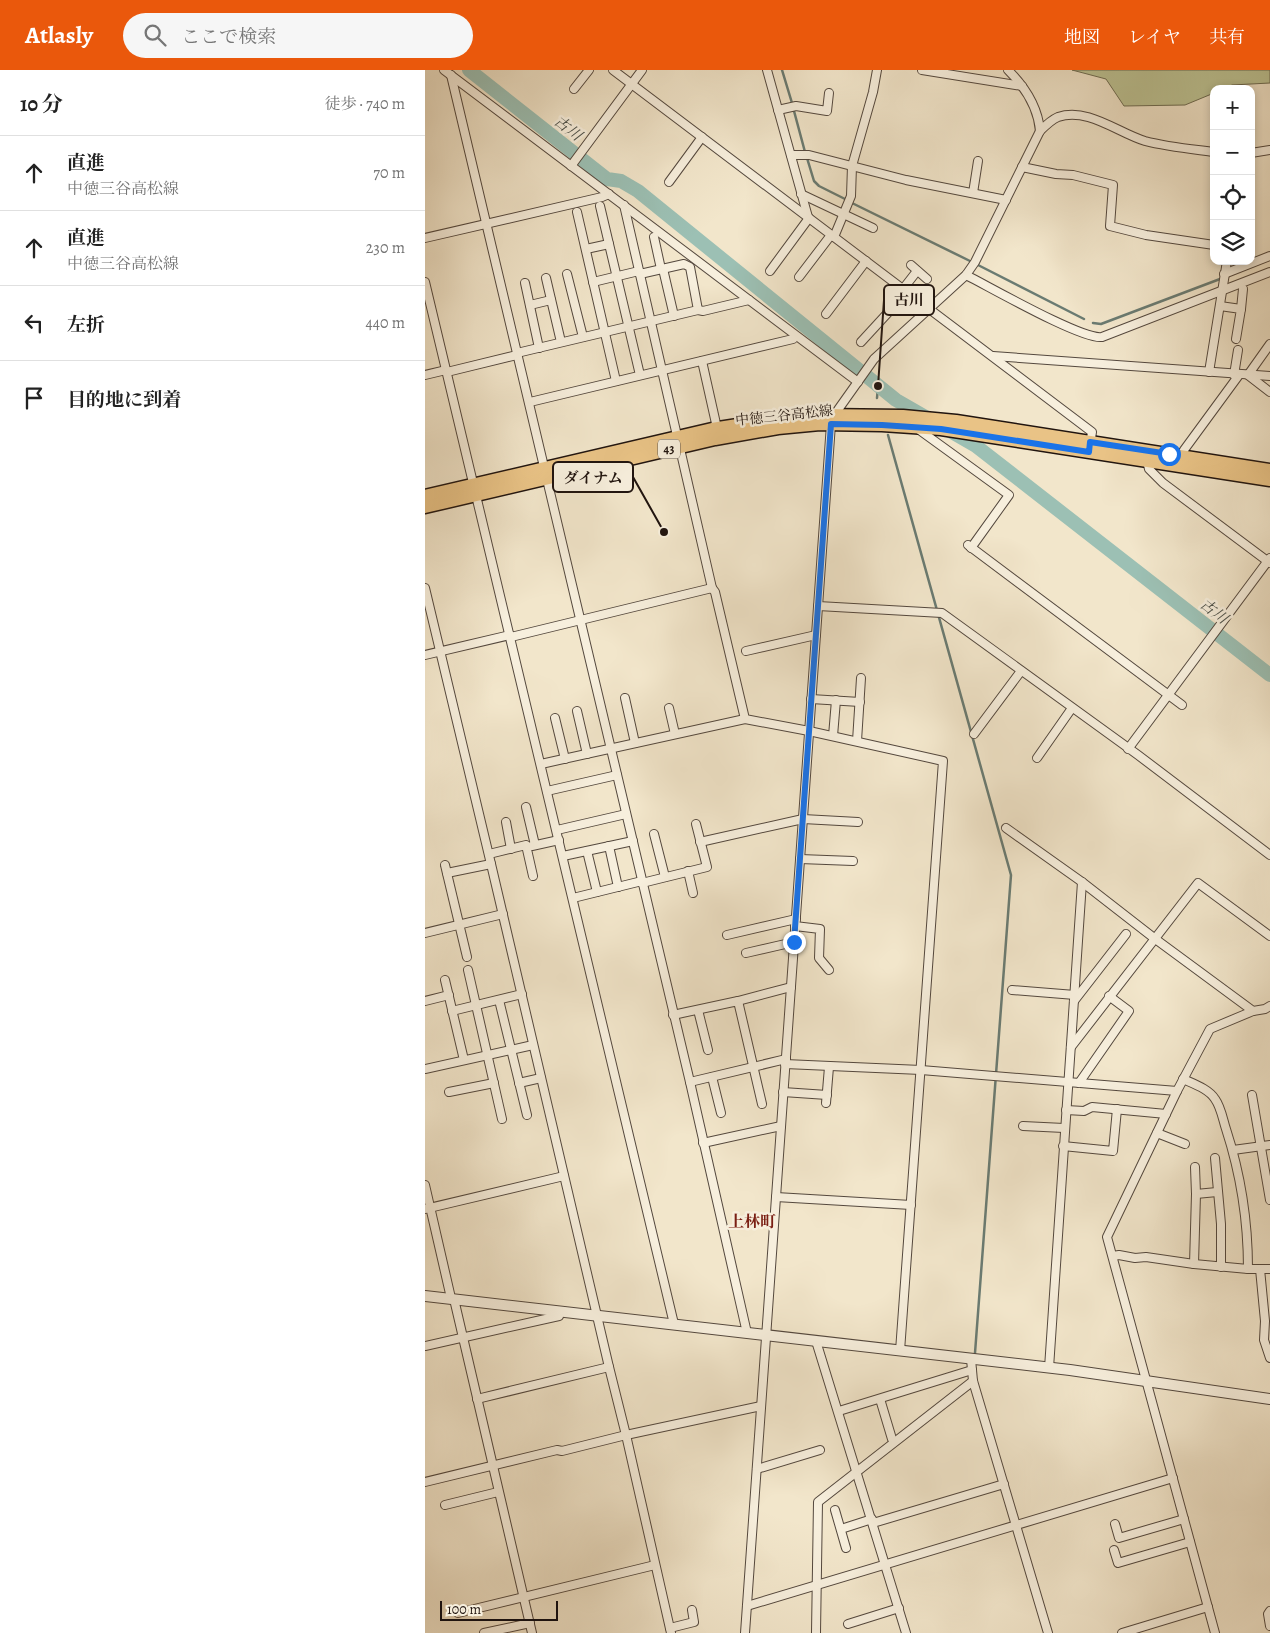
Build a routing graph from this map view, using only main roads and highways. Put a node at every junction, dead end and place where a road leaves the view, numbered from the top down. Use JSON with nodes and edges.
{"nodes":[{"id":1,"x":833,"y":419,"type":"junction"},
{"id":2,"x":678,"y":442,"type":"junction"},
{"id":3,"x":1089,"y":447,"type":"junction"},
{"id":4,"x":1147,"y":456,"type":"junction"},
{"id":5,"x":1270,"y":470,"type":"edge"},
{"id":6,"x":1270,"y":480,"type":"edge"},
{"id":7,"x":475,"y":489,"type":"junction"},
{"id":8,"x":425,"y":496,"type":"edge"},
{"id":9,"x":425,"y":506,"type":"edge"}],
"edges":[{"from":1,"to":2,"type":"main road","name":"中徳三谷高松線","number":"43"},
{"from":1,"to":2,"type":"main road","name":"中徳三谷高松線","number":"43"},
{"from":1,"to":3,"type":"main road","name":"中徳三谷高松線","number":"43"},
{"from":1,"to":3,"type":"main road","name":"中徳三谷高松線","number":"43"},
{"from":2,"to":7,"type":"main road","name":"中徳三谷高松線","number":"43"},
{"from":3,"to":4,"type":"main road","name":"中徳三谷高松線","number":"43"},
{"from":4,"to":5,"type":"main road","name":"中徳三谷高松線","number":"43"},
{"from":4,"to":6,"type":"main road","name":"中徳三谷高松線","number":"43"},
{"from":7,"to":8,"type":"main road","name":"中徳三谷高松線","number":"43"},
{"from":7,"to":9,"type":"main road","name":"中徳三谷高松線","number":"43"}]}
